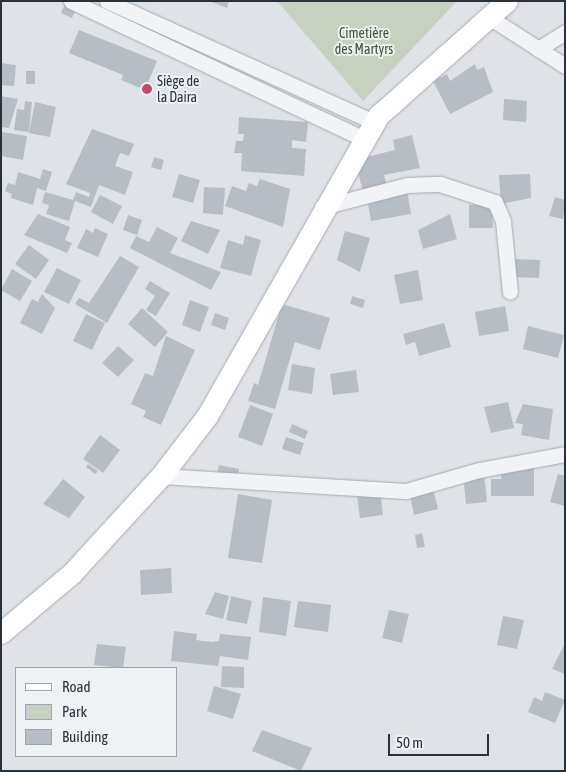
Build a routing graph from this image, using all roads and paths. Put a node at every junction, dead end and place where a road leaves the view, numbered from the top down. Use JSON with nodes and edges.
{"nodes":[{"id":1,"x":71,"y":1,"type":"edge"},
{"id":2,"x":107,"y":1,"type":"edge"},
{"id":3,"x":507,"y":1,"type":"edge"},
{"id":4,"x":489,"y":17,"type":"junction"},
{"id":5,"x":565,"y":32,"type":"edge"},
{"id":6,"x":538,"y":49,"type":"junction"},
{"id":7,"x":565,"y":66,"type":"edge"},
{"id":8,"x":368,"y":130,"type":"junction"},
{"id":9,"x":322,"y":207,"type":"junction"},
{"id":10,"x":510,"y":292,"type":"dead end"},
{"id":11,"x":565,"y":454,"type":"edge"},
{"id":12,"x":161,"y":476,"type":"junction"},
{"id":13,"x":1,"y":633,"type":"edge"}],
"edges":[{"from":1,"to":8,"type":"street"},
{"from":2,"to":8,"type":"street"},
{"from":3,"to":4,"type":"main road"},
{"from":4,"to":6,"type":"street"},
{"from":4,"to":8,"type":"main road"},
{"from":5,"to":6,"type":"street"},
{"from":6,"to":7,"type":"street"},
{"from":8,"to":9,"type":"main road"},
{"from":9,"to":10,"type":"street"},
{"from":9,"to":12,"type":"main road"},
{"from":11,"to":12,"type":"street"},
{"from":12,"to":13,"type":"main road"}]}
